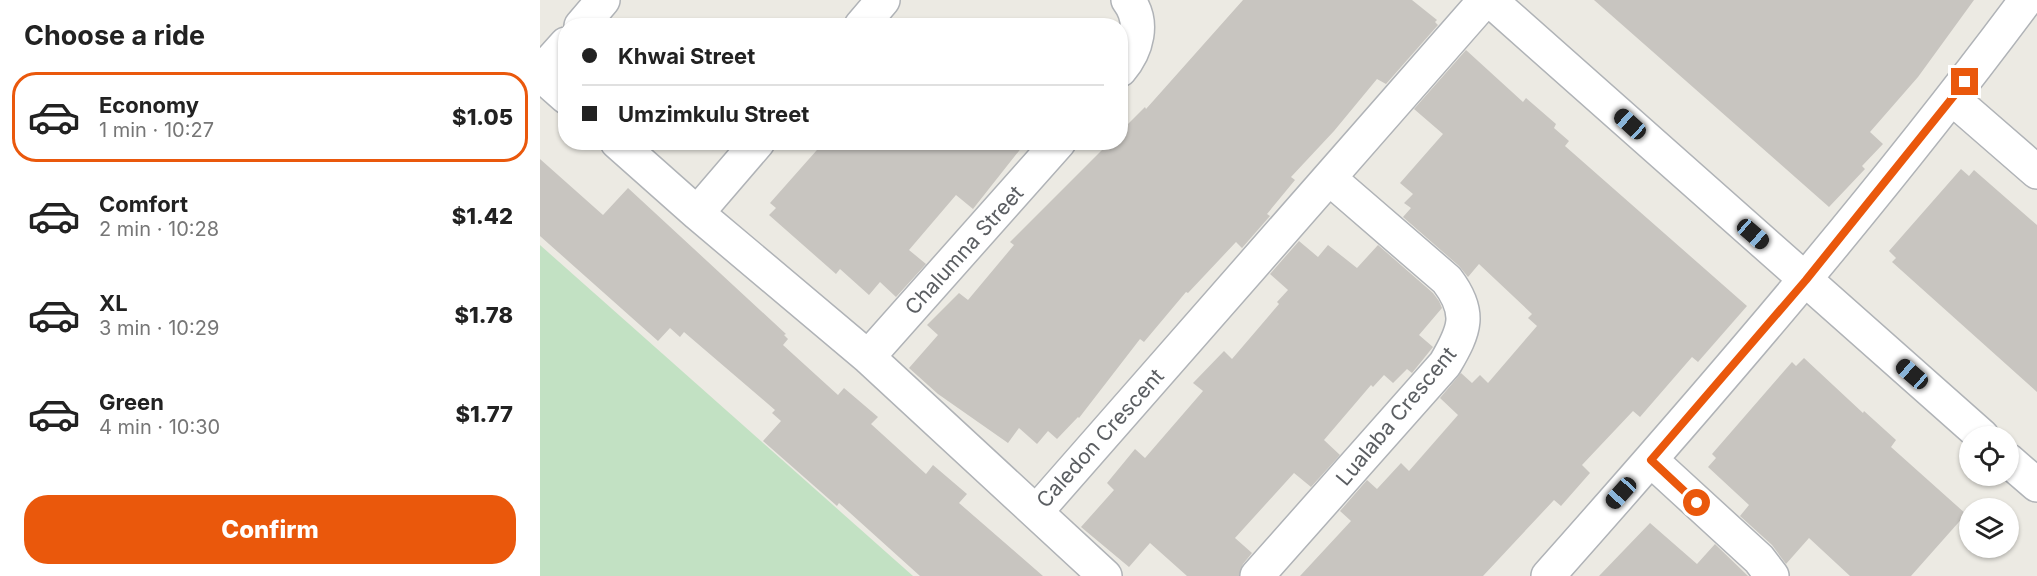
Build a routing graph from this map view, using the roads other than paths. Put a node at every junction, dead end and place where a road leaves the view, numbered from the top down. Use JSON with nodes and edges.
{"nodes":[{"id":1,"x":603,"y":0,"type":"edge"},
{"id":2,"x":883,"y":0,"type":"edge"},
{"id":3,"x":1128,"y":0,"type":"edge"},
{"id":4,"x":1487,"y":0,"type":"edge"},
{"id":5,"x":2026,"y":0,"type":"edge"},
{"id":6,"x":588,"y":18,"type":"edge"},
{"id":7,"x":868,"y":18,"type":"edge"},
{"id":8,"x":558,"y":53,"type":"edge"},
{"id":9,"x":1128,"y":55,"type":"edge"},
{"id":10,"x":540,"y":74,"type":"edge"},
{"id":11,"x":558,"y":90,"type":"edge"},
{"id":12,"x":1953,"y":99,"type":"junction"},
{"id":13,"x":626,"y":150,"type":"edge"},
{"id":14,"x":751,"y":150,"type":"edge"},
{"id":15,"x":1052,"y":150,"type":"edge"},
{"id":16,"x":2037,"y":172,"type":"edge"},
{"id":17,"x":1329,"y":178,"type":"junction"},
{"id":18,"x":697,"y":213,"type":"junction"},
{"id":19,"x":1806,"y":280,"type":"junction"},
{"id":20,"x":868,"y":357,"type":"junction"},
{"id":21,"x":1971,"y":426,"type":"edge"},
{"id":22,"x":1651,"y":460,"type":"junction"},
{"id":23,"x":2019,"y":469,"type":"edge"},
{"id":24,"x":2037,"y":485,"type":"edge"},
{"id":25,"x":1036,"y":512,"type":"junction"},
{"id":26,"x":1105,"y":576,"type":"edge"},
{"id":27,"x":1257,"y":576,"type":"edge"},
{"id":28,"x":1548,"y":576,"type":"edge"},
{"id":29,"x":1772,"y":576,"type":"edge"}],
"edges":[{"from":1,"to":6,"type":"street"},
{"from":2,"to":7,"type":"street"},
{"from":3,"to":9,"type":"street"},
{"from":4,"to":17,"type":"street","name":"Caledon Crescent"},
{"from":4,"to":19,"type":"street"},
{"from":5,"to":12,"type":"street"},
{"from":8,"to":10,"type":"street"},
{"from":10,"to":11,"type":"street"},
{"from":12,"to":16,"type":"street"},
{"from":12,"to":19,"type":"street"},
{"from":13,"to":18,"type":"street","name":"Caledon Crescent"},
{"from":14,"to":18,"type":"street"},
{"from":15,"to":20,"type":"street","name":"Chalumna Street"},
{"from":17,"to":25,"type":"street","name":"Caledon Crescent"},
{"from":17,"to":27,"type":"street","name":"Lualaba Crescent"},
{"from":18,"to":20,"type":"street","name":"Caledon Crescent"},
{"from":19,"to":21,"type":"street"},
{"from":19,"to":22,"type":"street"},
{"from":20,"to":25,"type":"street","name":"Caledon Crescent"},
{"from":22,"to":28,"type":"street"},
{"from":22,"to":29,"type":"street"},
{"from":23,"to":24,"type":"street"},
{"from":25,"to":26,"type":"street"}]}
